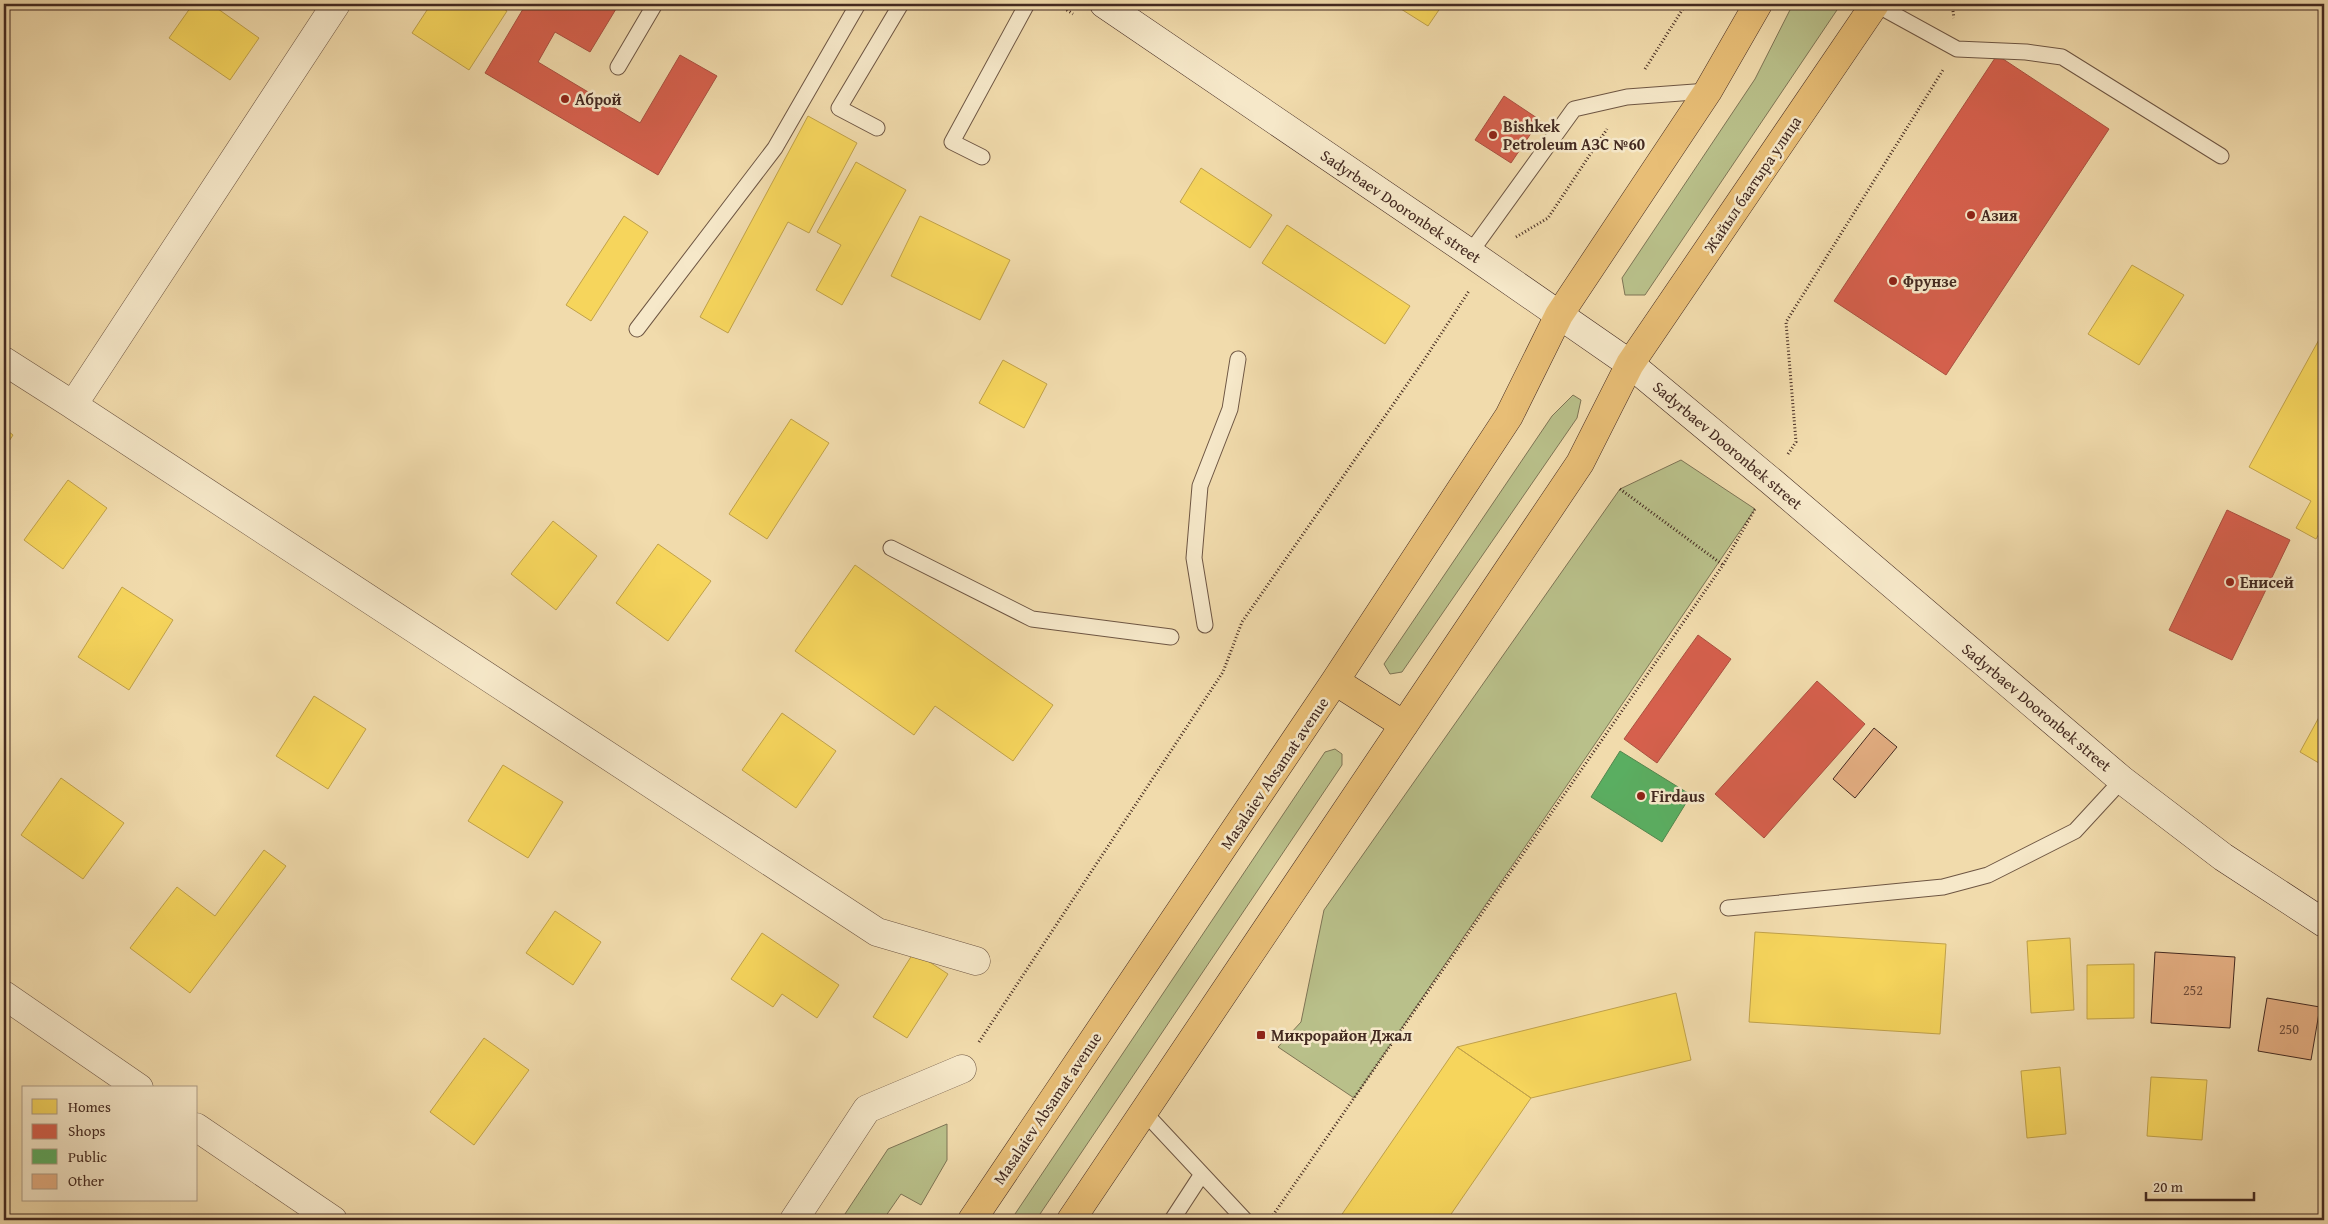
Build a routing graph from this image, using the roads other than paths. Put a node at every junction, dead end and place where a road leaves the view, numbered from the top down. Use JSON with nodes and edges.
{"nodes":[{"id":1,"x":336,"y":4,"type":"edge"},
{"id":2,"x":655,"y":4,"type":"edge"},
{"id":3,"x":858,"y":4,"type":"edge"},
{"id":4,"x":901,"y":4,"type":"edge"},
{"id":5,"x":1027,"y":4,"type":"edge"},
{"id":6,"x":1104,"y":4,"type":"edge"},
{"id":7,"x":1758,"y":4,"type":"edge"},
{"id":8,"x":1875,"y":4,"type":"edge"},
{"id":9,"x":618,"y":67,"type":"dead end"},
{"id":10,"x":1708,"y":90,"type":"junction"},
{"id":11,"x":877,"y":128,"type":"dead end"},
{"id":12,"x":2221,"y":156,"type":"dead end"},
{"id":13,"x":982,"y":157,"type":"dead end"},
{"id":14,"x":1470,"y":252,"type":"junction"},
{"id":15,"x":1559,"y":315,"type":"junction"},
{"id":16,"x":637,"y":329,"type":"dead end"},
{"id":17,"x":1238,"y":359,"type":"dead end"},
{"id":18,"x":4,"y":361,"type":"edge"},
{"id":19,"x":1630,"y":364,"type":"junction"},
{"id":20,"x":73,"y":405,"type":"junction"},
{"id":21,"x":891,"y":548,"type":"dead end"},
{"id":22,"x":1205,"y":625,"type":"dead end"},
{"id":23,"x":1171,"y":637,"type":"dead end"},
{"id":24,"x":1335,"y":681,"type":"junction"},
{"id":25,"x":1404,"y":725,"type":"junction"},
{"id":26,"x":2122,"y":780,"type":"junction"},
{"id":27,"x":1728,"y":908,"type":"dead end"},
{"id":28,"x":2323,"y":920,"type":"edge"},
{"id":29,"x":976,"y":960,"type":"dead end"},
{"id":30,"x":4,"y":995,"type":"edge"},
{"id":31,"x":962,"y":1068,"type":"road end"},
{"id":32,"x":136,"y":1086,"type":"edge"},
{"id":33,"x":1144,"y":1112,"type":"junction"},
{"id":34,"x":198,"y":1128,"type":"edge"},
{"id":35,"x":1202,"y":1174,"type":"junction"},
{"id":36,"x":333,"y":1220,"type":"edge"},
{"id":37,"x":794,"y":1220,"type":"edge"},
{"id":38,"x":972,"y":1220,"type":"edge"},
{"id":39,"x":1071,"y":1220,"type":"edge"},
{"id":40,"x":1172,"y":1220,"type":"edge"},
{"id":41,"x":1245,"y":1220,"type":"edge"}],
"edges":[{"from":1,"to":20,"type":"street"},
{"from":2,"to":9,"type":"lane"},
{"from":3,"to":16,"type":"lane"},
{"from":4,"to":11,"type":"lane"},
{"from":5,"to":13,"type":"lane"},
{"from":6,"to":14,"type":"street","name":"Sadyrbaev Dooronbek street"},
{"from":7,"to":10,"type":"main road"},
{"from":8,"to":12,"type":"lane"},
{"from":8,"to":19,"type":"main road","name":"Жайыл баатыра улица"},
{"from":10,"to":14,"type":"lane"},
{"from":10,"to":15,"type":"main road"},
{"from":14,"to":15,"type":"street","name":"Sadyrbaev Dooronbek street"},
{"from":15,"to":19,"type":"street","name":"Sadyrbaev Dooronbek street"},
{"from":15,"to":24,"type":"main road","name":"Masalaiev Absamat avenue"},
{"from":17,"to":22,"type":"lane"},
{"from":18,"to":20,"type":"street"},
{"from":19,"to":25,"type":"main road"},
{"from":19,"to":26,"type":"street","name":"Sadyrbaev Dooronbek street"},
{"from":20,"to":29,"type":"street"},
{"from":21,"to":23,"type":"lane"},
{"from":24,"to":25,"type":"main road"},
{"from":24,"to":38,"type":"main road","name":"Masalaiev Absamat avenue"},
{"from":25,"to":33,"type":"main road"},
{"from":26,"to":27,"type":"lane"},
{"from":26,"to":28,"type":"street","name":"Sadyrbaev Dooronbek street"},
{"from":30,"to":32,"type":"street"},
{"from":31,"to":37,"type":"street"},
{"from":33,"to":35,"type":"lane"},
{"from":33,"to":39,"type":"main road"},
{"from":34,"to":36,"type":"street"},
{"from":35,"to":40,"type":"lane"},
{"from":35,"to":41,"type":"lane"}]}
